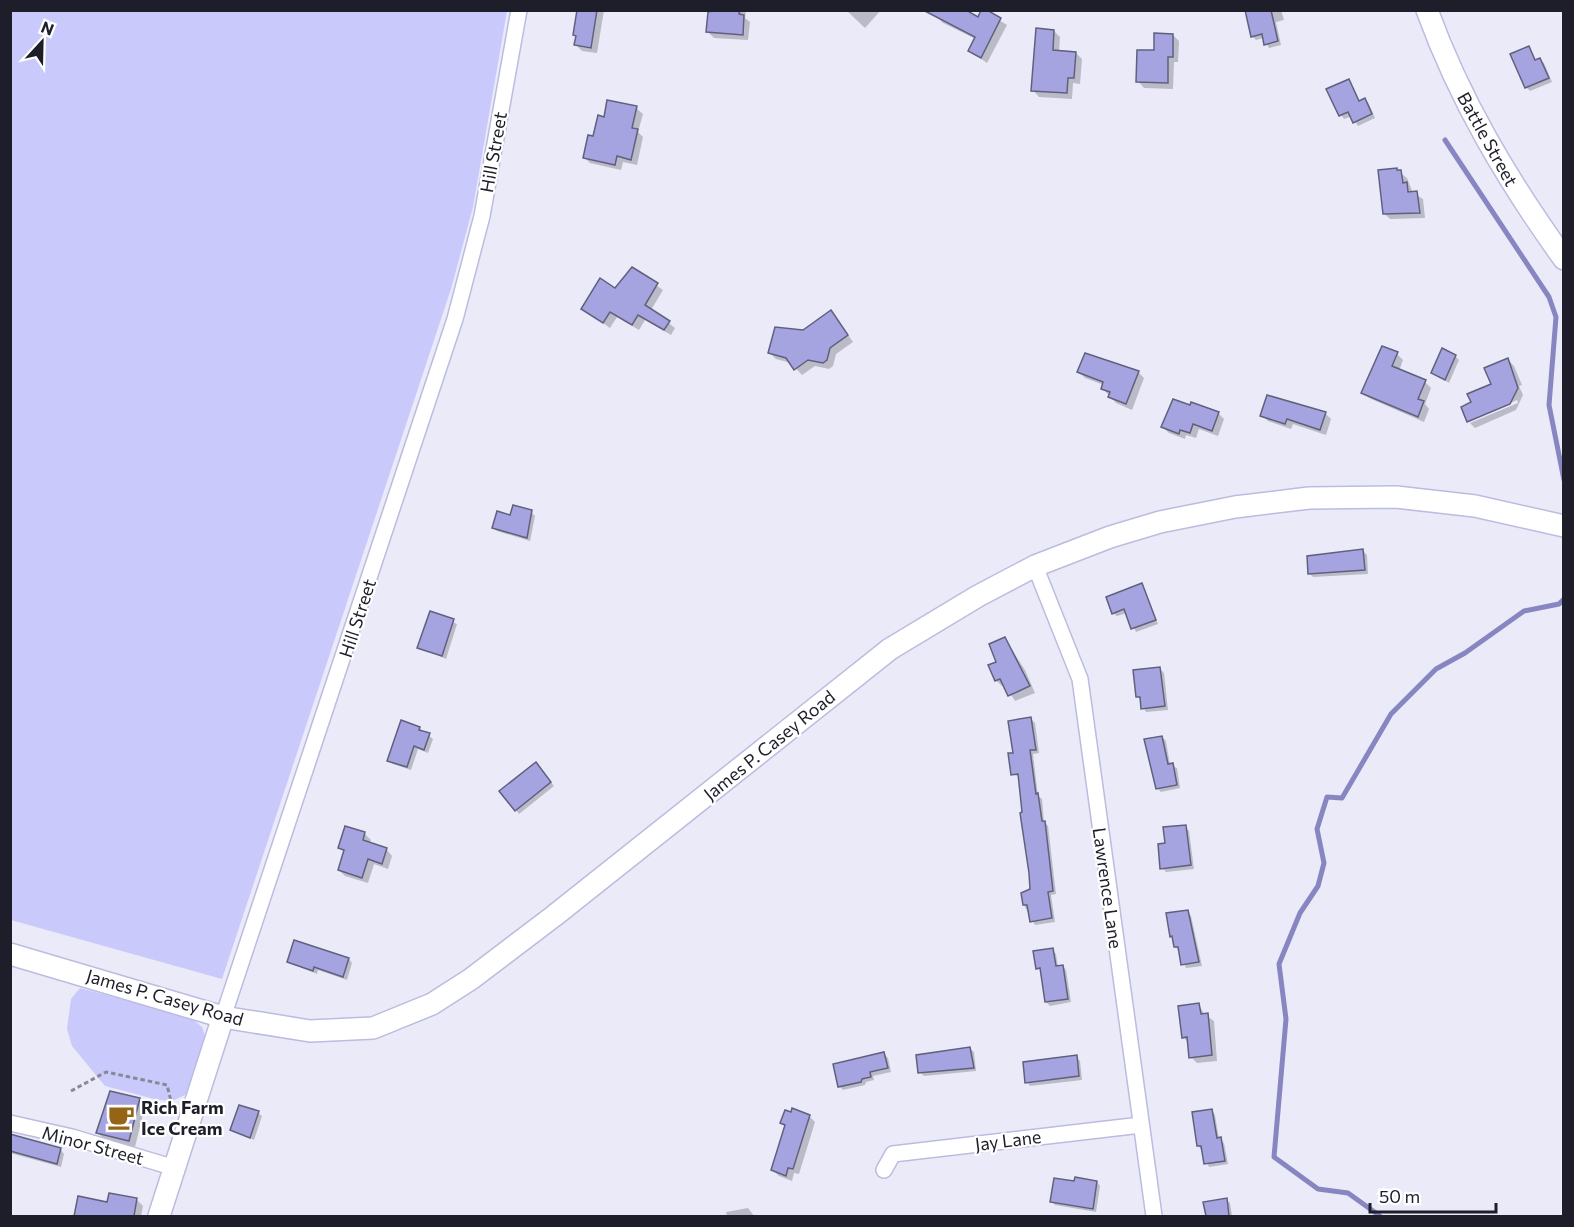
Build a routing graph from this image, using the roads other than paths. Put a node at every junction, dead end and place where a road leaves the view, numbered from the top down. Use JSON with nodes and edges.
{"nodes":[{"id":1,"x":519,"y":10,"type":"edge"},
{"id":2,"x":1427,"y":10,"type":"edge"},
{"id":3,"x":1563,"y":259,"type":"edge"},
{"id":4,"x":1563,"y":526,"type":"edge"},
{"id":5,"x":1035,"y":566,"type":"junction"},
{"id":6,"x":10,"y":954,"type":"edge"},
{"id":7,"x":223,"y":1017,"type":"junction"},
{"id":8,"x":10,"y":1123,"type":"edge"},
{"id":9,"x":1141,"y":1125,"type":"junction"},
{"id":10,"x":175,"y":1168,"type":"junction"},
{"id":11,"x":884,"y":1170,"type":"dead end"},
{"id":12,"x":159,"y":1216,"type":"edge"},
{"id":13,"x":1154,"y":1216,"type":"edge"}],
"edges":[{"from":1,"to":7,"type":"street","name":"Hill Street"},
{"from":2,"to":3,"type":"main road","name":"Battle Street"},
{"from":4,"to":5,"type":"main road","name":"James P. Casey Road"},
{"from":5,"to":7,"type":"main road","name":"James P. Casey Road"},
{"from":5,"to":9,"type":"street","name":"Lawrence Lane"},
{"from":6,"to":7,"type":"main road","name":"James P. Casey Road"},
{"from":7,"to":10,"type":"main road","name":"Hill Street"},
{"from":8,"to":10,"type":"street","name":"Minor Street"},
{"from":9,"to":11,"type":"street","name":"Jay Lane"},
{"from":9,"to":13,"type":"street","name":"Lawrence Lane"},
{"from":10,"to":12,"type":"main road","name":"Hill Street"}]}
